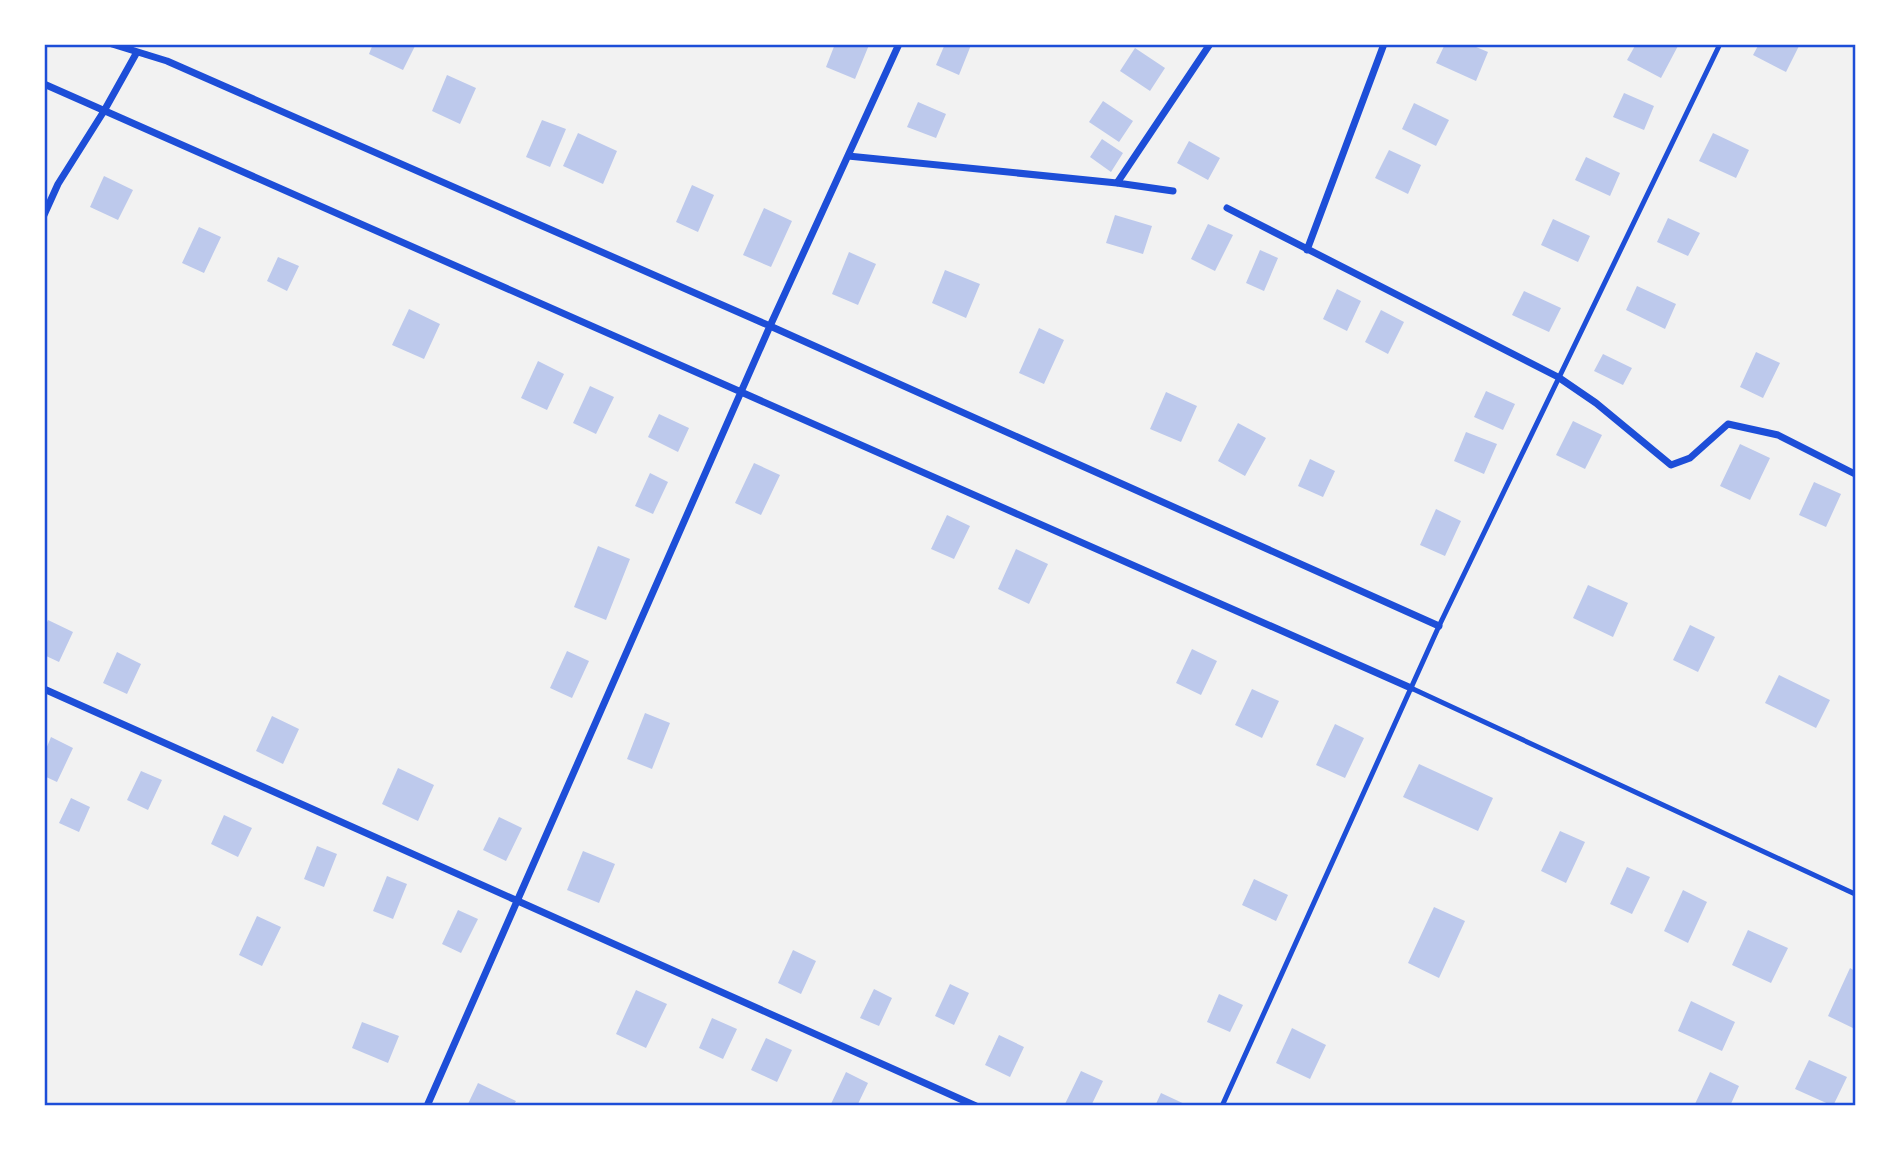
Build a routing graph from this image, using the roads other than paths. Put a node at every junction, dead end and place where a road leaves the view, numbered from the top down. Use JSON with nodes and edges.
{"nodes":[{"id":1,"x":112,"y":44,"type":"edge"},
{"id":2,"x":899,"y":44,"type":"edge"},
{"id":3,"x":1210,"y":44,"type":"edge"},
{"id":4,"x":1384,"y":44,"type":"edge"},
{"id":5,"x":1720,"y":44,"type":"edge"},
{"id":6,"x":137,"y":52,"type":"junction"},
{"id":7,"x":44,"y":84,"type":"edge"},
{"id":8,"x":104,"y":111,"type":"junction"},
{"id":9,"x":848,"y":156,"type":"junction"},
{"id":10,"x":1117,"y":183,"type":"junction"},
{"id":11,"x":1173,"y":191,"type":"dead end"},
{"id":12,"x":1227,"y":208,"type":"dead end"},
{"id":13,"x":44,"y":215,"type":"edge"},
{"id":14,"x":1307,"y":250,"type":"junction"},
{"id":15,"x":770,"y":326,"type":"junction"},
{"id":16,"x":1558,"y":377,"type":"junction"},
{"id":17,"x":741,"y":393,"type":"junction"},
{"id":18,"x":1855,"y":474,"type":"edge"},
{"id":19,"x":1439,"y":626,"type":"junction"},
{"id":20,"x":1411,"y":688,"type":"junction"},
{"id":21,"x":44,"y":689,"type":"edge"},
{"id":22,"x":1855,"y":894,"type":"edge"},
{"id":23,"x":516,"y":902,"type":"junction"},
{"id":24,"x":427,"y":1106,"type":"edge"},
{"id":25,"x":976,"y":1106,"type":"edge"},
{"id":26,"x":1222,"y":1106,"type":"edge"}],
"edges":[{"from":1,"to":6,"type":"street"},
{"from":2,"to":9,"type":"street"},
{"from":3,"to":10,"type":"street"},
{"from":4,"to":14,"type":"street"},
{"from":5,"to":16,"type":"lane"},
{"from":6,"to":8,"type":"street"},
{"from":6,"to":15,"type":"street"},
{"from":7,"to":8,"type":"street"},
{"from":8,"to":13,"type":"street"},
{"from":8,"to":17,"type":"street"},
{"from":9,"to":10,"type":"street"},
{"from":9,"to":15,"type":"street"},
{"from":10,"to":11,"type":"street"},
{"from":12,"to":14,"type":"street"},
{"from":14,"to":16,"type":"street"},
{"from":15,"to":17,"type":"street"},
{"from":15,"to":19,"type":"street"},
{"from":16,"to":18,"type":"street"},
{"from":16,"to":19,"type":"lane"},
{"from":17,"to":20,"type":"street"},
{"from":17,"to":23,"type":"street"},
{"from":19,"to":20,"type":"lane"},
{"from":20,"to":22,"type":"lane"},
{"from":20,"to":26,"type":"lane"},
{"from":21,"to":23,"type":"street"},
{"from":23,"to":24,"type":"street"},
{"from":23,"to":25,"type":"street"}]}
